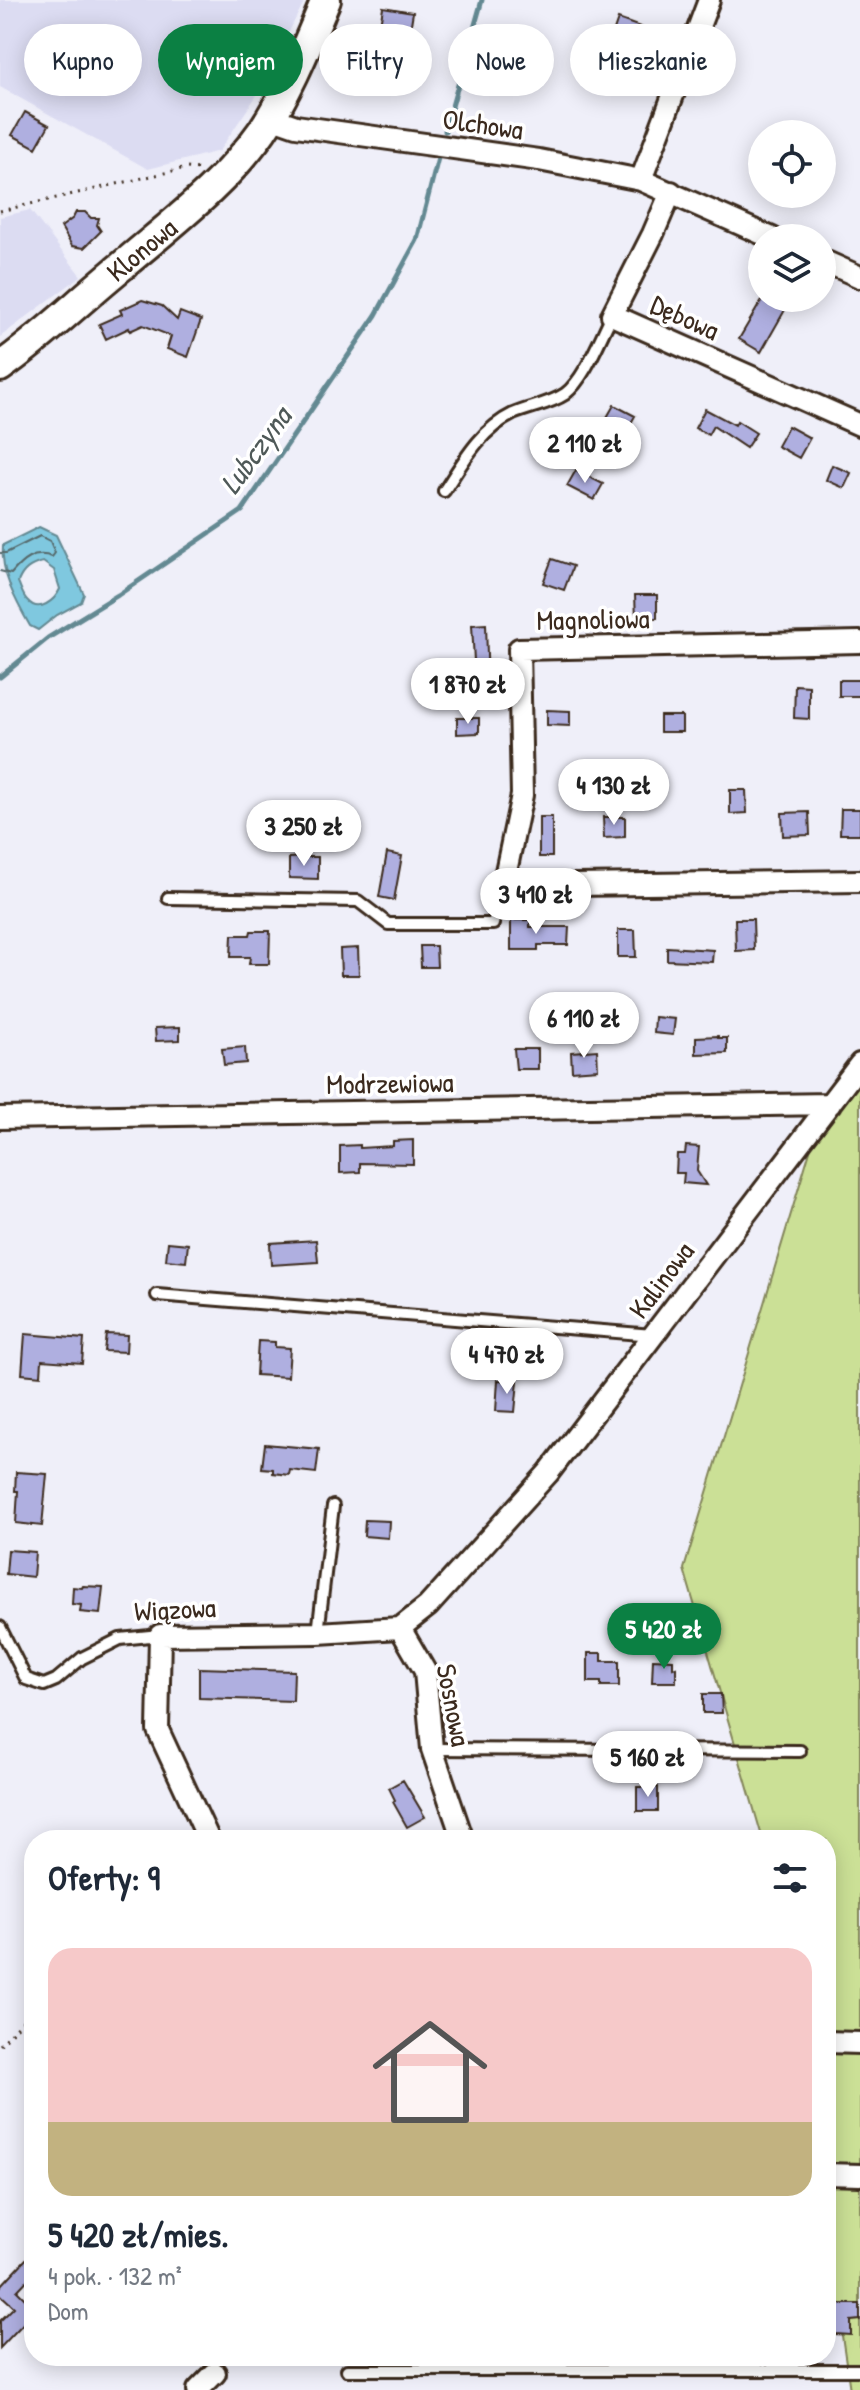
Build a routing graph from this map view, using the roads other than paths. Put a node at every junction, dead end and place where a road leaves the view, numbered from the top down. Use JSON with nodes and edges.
{"nodes":[{"id":1,"x":326,"y":0,"type":"edge"},
{"id":2,"x":709,"y":0,"type":"edge"},
{"id":3,"x":270,"y":117,"type":"junction"},
{"id":4,"x":641,"y":180,"type":"junction"},
{"id":5,"x":671,"y":192,"type":"junction"},
{"id":6,"x":748,"y":227,"type":"edge"},
{"id":7,"x":836,"y":266,"type":"edge"},
{"id":8,"x":860,"y":277,"type":"edge"},
{"id":9,"x":612,"y":315,"type":"junction"},
{"id":10,"x":0,"y":367,"type":"edge"},
{"id":11,"x":860,"y":425,"type":"edge"},
{"id":12,"x":444,"y":491,"type":"dead end"},
{"id":13,"x":860,"y":642,"type":"edge"},
{"id":14,"x":860,"y":881,"type":"edge"},
{"id":15,"x":503,"y":886,"type":"junction"},
{"id":16,"x":168,"y":898,"type":"dead end"},
{"id":17,"x":860,"y":1064,"type":"edge"},
{"id":18,"x":830,"y":1104,"type":"junction"},
{"id":19,"x":0,"y":1118,"type":"edge"},
{"id":20,"x":157,"y":1295,"type":"dead end"},
{"id":21,"x":654,"y":1336,"type":"junction"},
{"id":22,"x":333,"y":1506,"type":"dead end"},
{"id":23,"x":0,"y":1627,"type":"edge"},
{"id":24,"x":400,"y":1628,"type":"junction"},
{"id":25,"x":318,"y":1633,"type":"junction"},
{"id":26,"x":160,"y":1635,"type":"junction"},
{"id":27,"x":432,"y":1749,"type":"junction"},
{"id":28,"x":800,"y":1751,"type":"dead end"},
{"id":29,"x":204,"y":1830,"type":"edge"},
{"id":30,"x":460,"y":1830,"type":"edge"},
{"id":31,"x":836,"y":2042,"type":"edge"},
{"id":32,"x":860,"y":2043,"type":"edge"},
{"id":33,"x":836,"y":2174,"type":"edge"},
{"id":34,"x":860,"y":2175,"type":"edge"},
{"id":35,"x":347,"y":2370,"type":"dead end"},
{"id":36,"x":860,"y":2370,"type":"edge"},
{"id":37,"x":215,"y":2373,"type":"dead end"},
{"id":38,"x":198,"y":2390,"type":"edge"}],
"edges":[{"from":1,"to":3,"type":"street","name":"Klonowa"},
{"from":2,"to":4,"type":"street"},
{"from":3,"to":4,"type":"street","name":"Olchowa"},
{"from":3,"to":10,"type":"street","name":"Klonowa"},
{"from":4,"to":5,"type":"street","name":"Olchowa"},
{"from":5,"to":6,"type":"street"},
{"from":5,"to":9,"type":"street","name":"Dębowa"},
{"from":7,"to":8,"type":"street"},
{"from":9,"to":11,"type":"street","name":"Dębowa"},
{"from":9,"to":12,"type":"lane"},
{"from":13,"to":15,"type":"street","name":"Magnoliowa"},
{"from":14,"to":15,"type":"street"},
{"from":15,"to":16,"type":"lane"},
{"from":17,"to":18,"type":"street","name":"Kalinowa"},
{"from":18,"to":19,"type":"street","name":"Modrzewiowa"},
{"from":18,"to":21,"type":"street","name":"Kalinowa"},
{"from":20,"to":21,"type":"lane"},
{"from":21,"to":24,"type":"street","name":"Kalinowa"},
{"from":22,"to":25,"type":"lane"},
{"from":23,"to":26,"type":"lane","name":"Wiązowa"},
{"from":24,"to":25,"type":"street","name":"Wiązowa"},
{"from":24,"to":27,"type":"street","name":"Sosnowa"},
{"from":25,"to":26,"type":"street","name":"Wiązowa"},
{"from":26,"to":29,"type":"street"},
{"from":27,"to":28,"type":"lane"},
{"from":27,"to":30,"type":"street","name":"Sosnowa"},
{"from":31,"to":32,"type":"street"},
{"from":33,"to":34,"type":"street"},
{"from":35,"to":36,"type":"lane"},
{"from":37,"to":38,"type":"street"}]}
